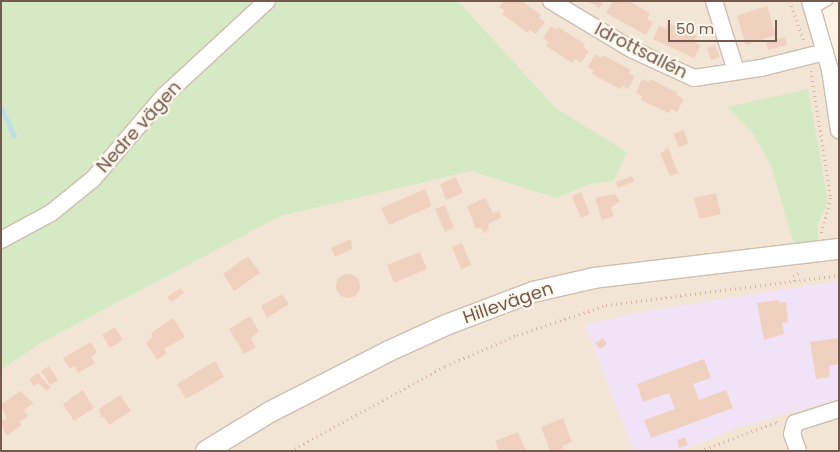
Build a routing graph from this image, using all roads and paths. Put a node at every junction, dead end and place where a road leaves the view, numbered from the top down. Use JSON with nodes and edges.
{"nodes":[{"id":1,"x":268,"y":1,"type":"edge"},
{"id":2,"x":551,"y":1,"type":"edge"},
{"id":3,"x":714,"y":1,"type":"edge"},
{"id":4,"x":790,"y":1,"type":"edge"},
{"id":5,"x":828,"y":1,"type":"edge"},
{"id":6,"x":811,"y":6,"type":"edge"},
{"id":7,"x":825,"y":52,"type":"junction"},
{"id":8,"x":809,"y":56,"type":"junction"},
{"id":9,"x":736,"y":71,"type":"junction"},
{"id":10,"x":839,"y":130,"type":"edge"},
{"id":11,"x":1,"y":240,"type":"edge"},
{"id":12,"x":831,"y":250,"type":"edge"},
{"id":13,"x":807,"y":270,"type":"dead end"},
{"id":14,"x":839,"y":275,"type":"edge"},
{"id":15,"x":794,"y":281,"type":"junction"},
{"id":16,"x":839,"y":408,"type":"edge"},
{"id":17,"x":792,"y":428,"type":"junction"},
{"id":18,"x":206,"y":451,"type":"edge"},
{"id":19,"x":290,"y":451,"type":"edge"},
{"id":20,"x":700,"y":451,"type":"edge"},
{"id":21,"x":798,"y":451,"type":"edge"}],
"edges":[{"from":1,"to":11,"type":"street","name":"Nedre vägen"},
{"from":2,"to":9,"type":"street","name":"Idrottsallén"},
{"from":3,"to":9,"type":"street"},
{"from":4,"to":8,"type":"path"},
{"from":5,"to":6,"type":"lane"},
{"from":6,"to":7,"type":"street"},
{"from":7,"to":8,"type":"street","name":"Idrottsallén"},
{"from":7,"to":10,"type":"street"},
{"from":8,"to":9,"type":"street","name":"Idrottsallén"},
{"from":8,"to":12,"type":"path"},
{"from":12,"to":18,"type":"street","name":"Hillevägen"},
{"from":13,"to":15,"type":"path"},
{"from":14,"to":15,"type":"path"},
{"from":15,"to":19,"type":"path"},
{"from":16,"to":17,"type":"street"},
{"from":17,"to":20,"type":"path"},
{"from":17,"to":21,"type":"street"}]}
